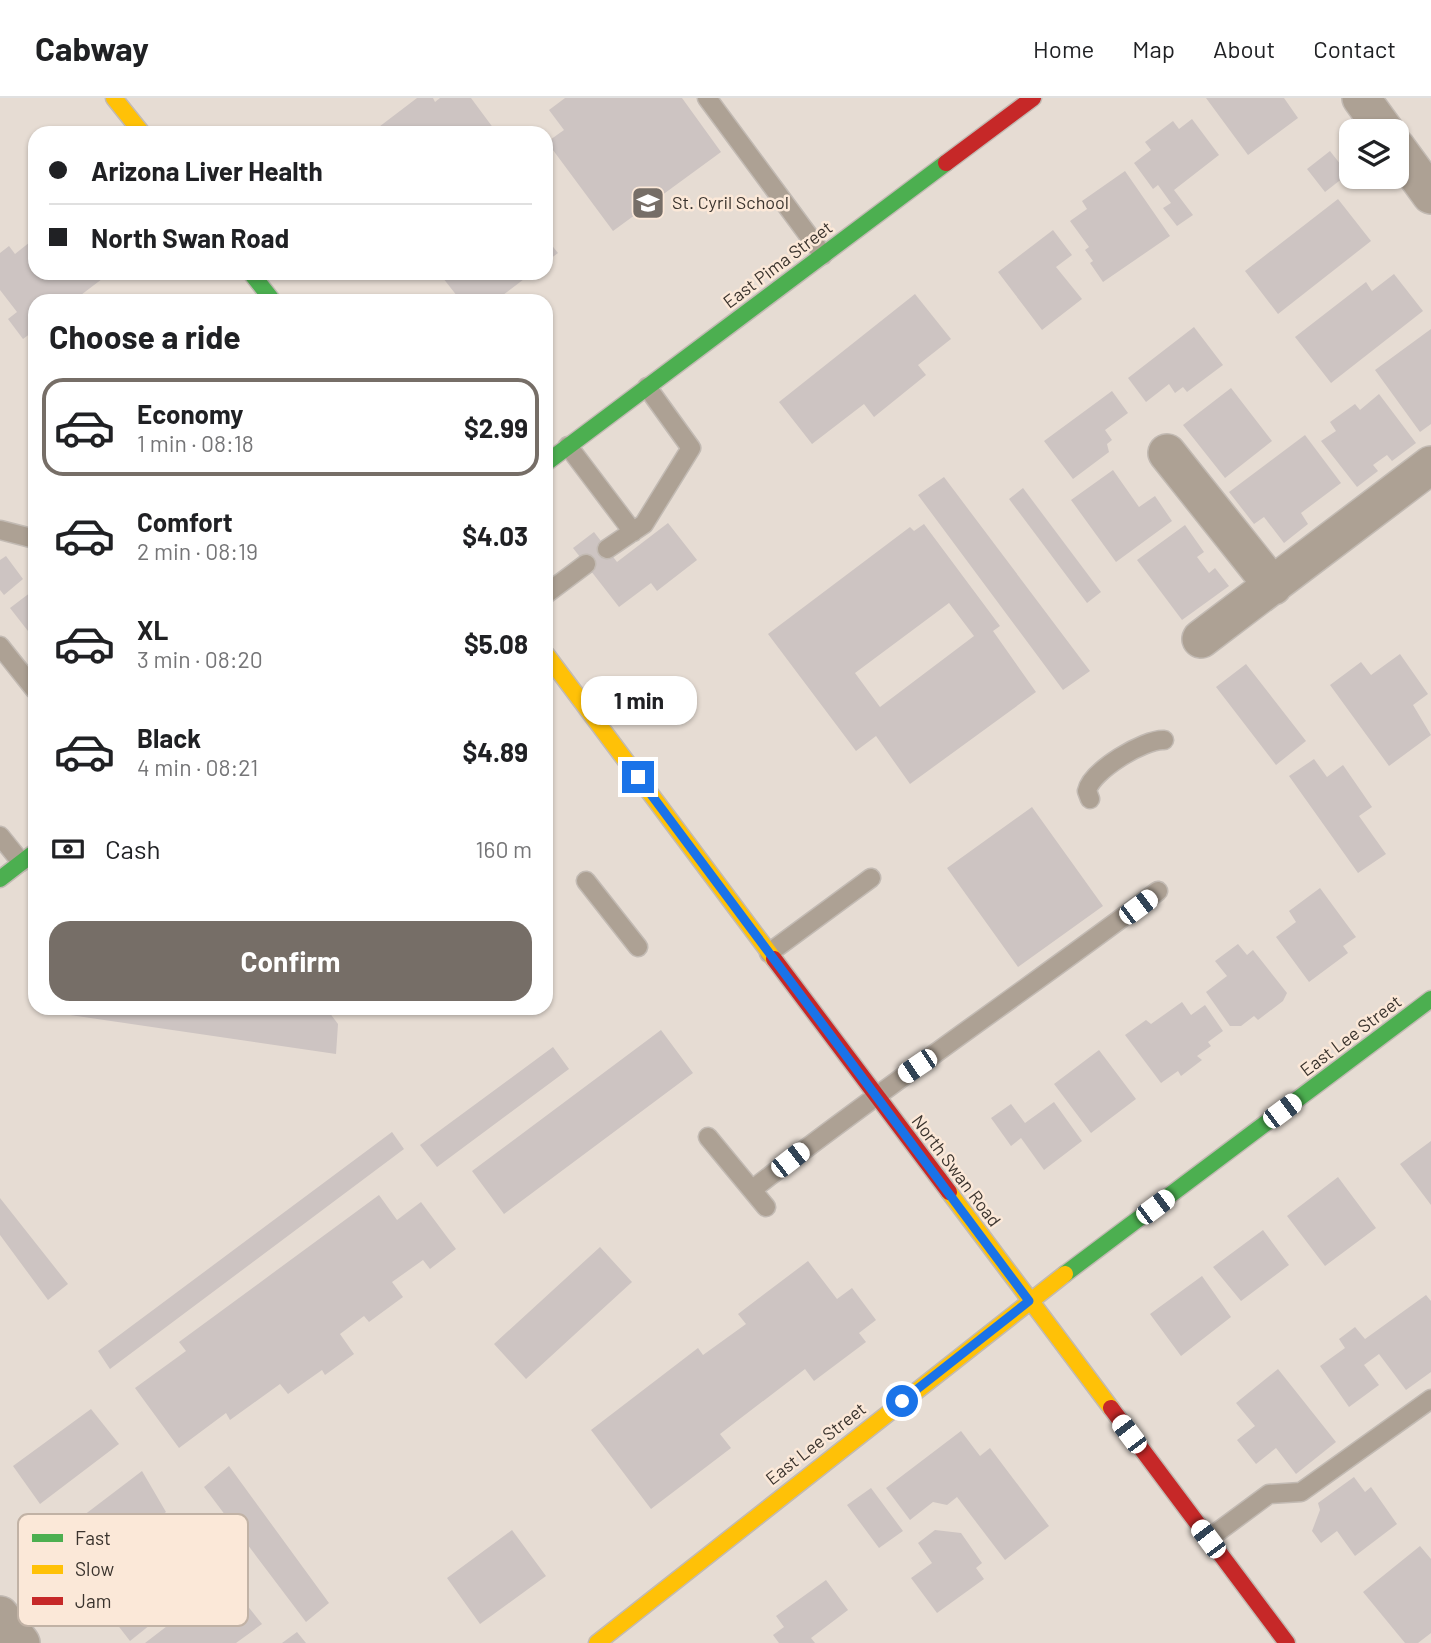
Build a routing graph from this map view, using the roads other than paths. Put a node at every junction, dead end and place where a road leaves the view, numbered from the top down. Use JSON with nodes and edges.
{"nodes":[{"id":1,"x":114,"y":98,"type":"edge"},
{"id":2,"x":707,"y":98,"type":"edge"},
{"id":3,"x":1033,"y":98,"type":"edge"},
{"id":4,"x":1361,"y":98,"type":"edge"},
{"id":5,"x":1376,"y":119,"type":"edge"},
{"id":6,"x":136,"y":126,"type":"edge"},
{"id":7,"x":1409,"y":165,"type":"edge"},
{"id":8,"x":1431,"y":195,"type":"edge"},
{"id":9,"x":823,"y":255,"type":"junction"},
{"id":10,"x":647,"y":387,"type":"junction"},
{"id":11,"x":568,"y":446,"type":"junction"},
{"id":12,"x":1167,"y":453,"type":"dead end"},
{"id":13,"x":553,"y":458,"type":"edge"},
{"id":14,"x":1431,"y":465,"type":"edge"},
{"id":15,"x":0,"y":530,"type":"edge"},
{"id":16,"x":633,"y":532,"type":"junction"},
{"id":17,"x":28,"y":537,"type":"edge"},
{"id":18,"x":607,"y":549,"type":"dead end"},
{"id":19,"x":586,"y":564,"type":"dead end"},
{"id":20,"x":1273,"y":586,"type":"junction"},
{"id":21,"x":553,"y":589,"type":"edge"},
{"id":22,"x":1201,"y":639,"type":"dead end"},
{"id":23,"x":0,"y":646,"type":"edge"},
{"id":24,"x":553,"y":663,"type":"edge"},
{"id":25,"x":28,"y":681,"type":"edge"},
{"id":26,"x":1164,"y":740,"type":"dead end"},
{"id":27,"x":1090,"y":799,"type":"dead end"},
{"id":28,"x":0,"y":836,"type":"edge"},
{"id":29,"x":28,"y":857,"type":"edge"},
{"id":30,"x":871,"y":878,"type":"dead end"},
{"id":31,"x":0,"y":879,"type":"edge"},
{"id":32,"x":586,"y":881,"type":"dead end"},
{"id":33,"x":1158,"y":891,"type":"dead end"},
{"id":34,"x":638,"y":947,"type":"dead end"},
{"id":35,"x":769,"y":953,"type":"junction"},
{"id":36,"x":1431,"y":999,"type":"edge"},
{"id":37,"x":874,"y":1095,"type":"junction"},
{"id":38,"x":708,"y":1137,"type":"dead end"},
{"id":39,"x":753,"y":1189,"type":"junction"},
{"id":40,"x":766,"y":1206,"type":"dead end"},
{"id":41,"x":1029,"y":1301,"type":"junction"},
{"id":42,"x":1431,"y":1399,"type":"edge"},
{"id":43,"x":1208,"y":1539,"type":"junction"},
{"id":44,"x":0,"y":1615,"type":"edge"},
{"id":45,"x":21,"y":1643,"type":"edge"},
{"id":46,"x":597,"y":1643,"type":"edge"},
{"id":47,"x":1287,"y":1643,"type":"edge"}],
"edges":[{"from":1,"to":6,"type":"street"},
{"from":2,"to":9,"type":"lane"},
{"from":3,"to":9,"type":"street","name":"East Pima Street"},
{"from":4,"to":5,"type":"street"},
{"from":7,"to":8,"type":"street"},
{"from":9,"to":10,"type":"street","name":"East Pima Street"},
{"from":10,"to":11,"type":"street","name":"East Pima Street"},
{"from":10,"to":16,"type":"lane"},
{"from":11,"to":13,"type":"street","name":"East Pima Street"},
{"from":11,"to":16,"type":"lane"},
{"from":12,"to":20,"type":"street"},
{"from":14,"to":20,"type":"street"},
{"from":15,"to":17,"type":"lane"},
{"from":16,"to":18,"type":"lane"},
{"from":19,"to":21,"type":"lane"},
{"from":20,"to":22,"type":"street"},
{"from":23,"to":25,"type":"lane"},
{"from":24,"to":35,"type":"street","name":"North Swan Road"},
{"from":26,"to":27,"type":"lane"},
{"from":28,"to":29,"type":"lane"},
{"from":29,"to":31,"type":"street"},
{"from":30,"to":35,"type":"lane"},
{"from":32,"to":34,"type":"lane"},
{"from":33,"to":37,"type":"lane"},
{"from":35,"to":37,"type":"street","name":"North Swan Road"},
{"from":36,"to":41,"type":"street","name":"East Lee Street"},
{"from":37,"to":39,"type":"lane"},
{"from":37,"to":41,"type":"street","name":"North Swan Road"},
{"from":38,"to":39,"type":"lane"},
{"from":39,"to":40,"type":"lane"},
{"from":41,"to":43,"type":"street","name":"North Swan Road"},
{"from":41,"to":46,"type":"street","name":"East Lee Street"},
{"from":42,"to":43,"type":"lane"},
{"from":43,"to":47,"type":"street","name":"North Swan Road"},
{"from":44,"to":45,"type":"street"}]}
